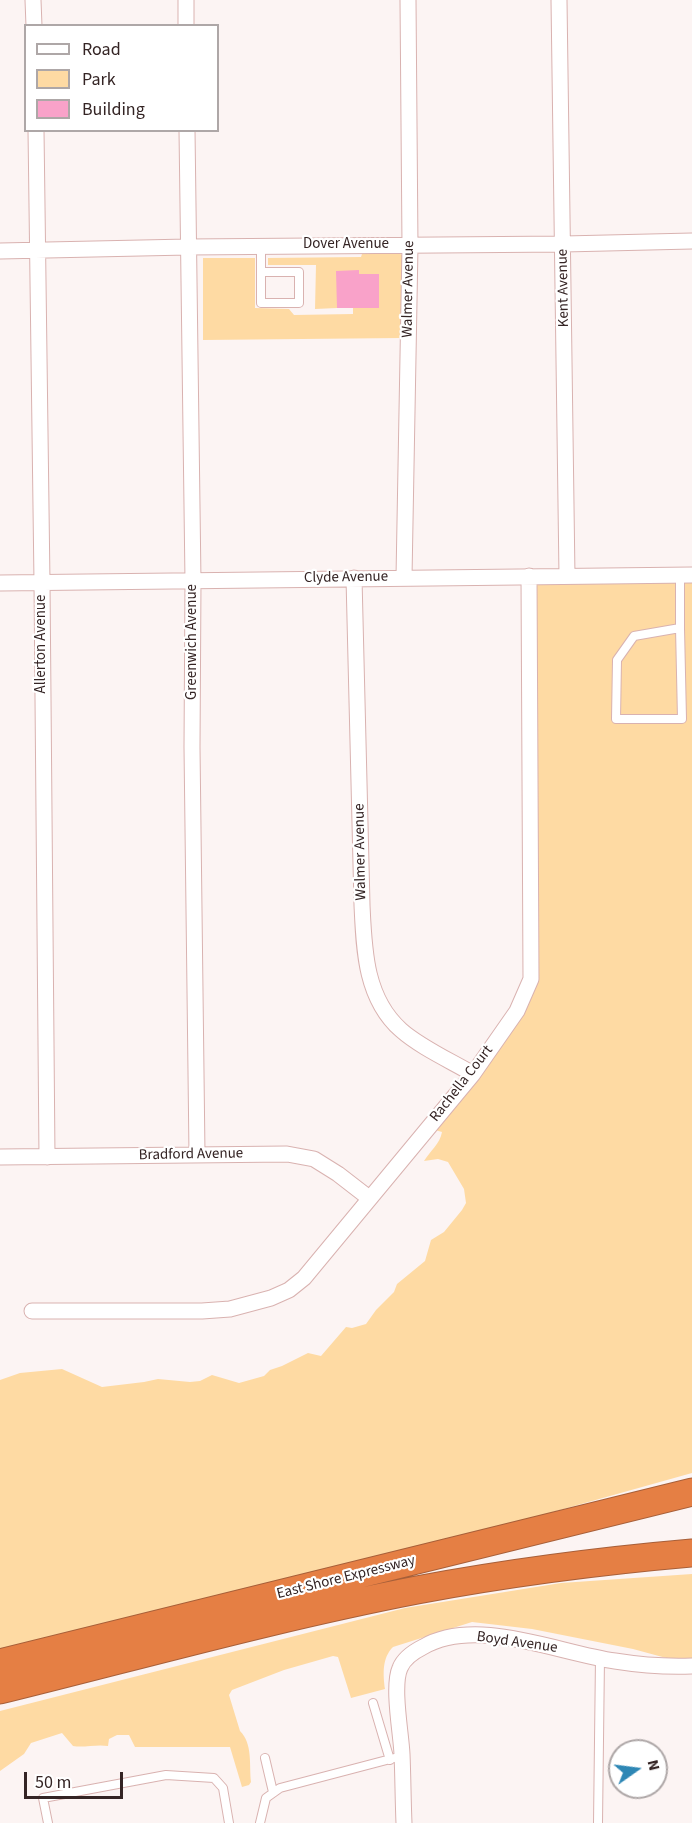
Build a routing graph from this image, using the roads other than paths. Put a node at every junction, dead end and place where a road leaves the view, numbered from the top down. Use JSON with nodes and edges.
{"nodes":[{"id":1,"x":33,"y":0,"type":"edge"},
{"id":2,"x":186,"y":0,"type":"edge"},
{"id":3,"x":408,"y":0,"type":"edge"},
{"id":4,"x":560,"y":0,"type":"edge"},
{"id":5,"x":34,"y":24,"type":"edge"},
{"id":6,"x":186,"y":24,"type":"edge"},
{"id":7,"x":36,"y":132,"type":"edge"},
{"id":8,"x":187,"y":132,"type":"edge"},
{"id":9,"x":692,"y":241,"type":"edge"},
{"id":10,"x":564,"y":244,"type":"junction"},
{"id":11,"x":261,"y":246,"type":"junction"},
{"id":12,"x":410,"y":246,"type":"junction"},
{"id":13,"x":188,"y":247,"type":"junction"},
{"id":14,"x":38,"y":250,"type":"junction"},
{"id":15,"x":0,"y":251,"type":"edge"},
{"id":16,"x":261,"y":272,"type":"junction"},
{"id":17,"x":686,"y":575,"type":"edge"},
{"id":18,"x":529,"y":576,"type":"junction"},
{"id":19,"x":567,"y":576,"type":"junction"},
{"id":20,"x":404,"y":577,"type":"junction"},
{"id":21,"x":354,"y":578,"type":"junction"},
{"id":22,"x":193,"y":581,"type":"junction"},
{"id":23,"x":0,"y":583,"type":"edge"},
{"id":24,"x":42,"y":583,"type":"junction"},
{"id":25,"x":680,"y":628,"type":"junction"},
{"id":26,"x":473,"y":1074,"type":"junction"},
{"id":27,"x":197,"y":1154,"type":"junction"},
{"id":28,"x":0,"y":1157,"type":"edge"},
{"id":29,"x":46,"y":1157,"type":"junction"},
{"id":30,"x":369,"y":1198,"type":"junction"},
{"id":31,"x":32,"y":1311,"type":"dead end"},
{"id":32,"x":692,"y":1492,"type":"edge"},
{"id":33,"x":692,"y":1553,"type":"edge"},
{"id":34,"x":600,"y":1658,"type":"junction"},
{"id":35,"x":0,"y":1663,"type":"edge"},
{"id":36,"x":692,"y":1666,"type":"edge"},
{"id":37,"x":0,"y":1690,"type":"edge"},
{"id":38,"x":374,"y":1703,"type":"dead end"},
{"id":39,"x":265,"y":1758,"type":"dead end"},
{"id":40,"x":396,"y":1758,"type":"junction"},
{"id":41,"x":273,"y":1792,"type":"junction"},
{"id":42,"x":48,"y":1823,"type":"edge"},
{"id":43,"x":229,"y":1823,"type":"edge"},
{"id":44,"x":260,"y":1823,"type":"edge"},
{"id":45,"x":404,"y":1823,"type":"edge"},
{"id":46,"x":598,"y":1823,"type":"edge"}],
"edges":[{"from":1,"to":5,"type":"street"},
{"from":2,"to":6,"type":"street"},
{"from":3,"to":12,"type":"street","name":"Walmer Avenue"},
{"from":4,"to":10,"type":"street","name":"Kent Avenue"},
{"from":7,"to":14,"type":"street","name":"Allerton Avenue"},
{"from":8,"to":13,"type":"street","name":"Greenwich Avenue"},
{"from":9,"to":10,"type":"street","name":"Dover Avenue"},
{"from":10,"to":12,"type":"street","name":"Dover Avenue"},
{"from":10,"to":19,"type":"street","name":"Kent Avenue"},
{"from":11,"to":12,"type":"street","name":"Dover Avenue"},
{"from":11,"to":13,"type":"street","name":"Dover Avenue"},
{"from":11,"to":16,"type":"lane"},
{"from":12,"to":20,"type":"street","name":"Walmer Avenue"},
{"from":13,"to":14,"type":"street","name":"Dover Avenue"},
{"from":13,"to":22,"type":"street","name":"Greenwich Avenue"},
{"from":14,"to":15,"type":"street","name":"Dover Avenue"},
{"from":14,"to":24,"type":"street","name":"Allerton Avenue"},
{"from":16,"to":16,"type":"lane"},
{"from":17,"to":19,"type":"street","name":"Clyde Avenue"},
{"from":17,"to":25,"type":"lane"},
{"from":18,"to":19,"type":"street","name":"Clyde Avenue"},
{"from":18,"to":20,"type":"street","name":"Clyde Avenue"},
{"from":18,"to":26,"type":"street","name":"Rachella Court"},
{"from":20,"to":21,"type":"street","name":"Clyde Avenue"},
{"from":21,"to":22,"type":"street","name":"Clyde Avenue"},
{"from":21,"to":26,"type":"street","name":"Walmer Avenue"},
{"from":22,"to":24,"type":"street","name":"Clyde Avenue"},
{"from":22,"to":27,"type":"street","name":"Greenwich Avenue"},
{"from":23,"to":24,"type":"street","name":"Clyde Avenue"},
{"from":24,"to":29,"type":"street","name":"Allerton Avenue"},
{"from":25,"to":25,"type":"lane"},
{"from":26,"to":30,"type":"street","name":"Rachella Court"},
{"from":27,"to":29,"type":"street","name":"Bradford Avenue"},
{"from":27,"to":30,"type":"street","name":"Bradford Avenue"},
{"from":28,"to":29,"type":"street","name":"Bradford Avenue"},
{"from":30,"to":31,"type":"street","name":"Rachella Court"},
{"from":32,"to":35,"type":"highway","name":"East Shore Expressway"},
{"from":33,"to":37,"type":"highway","name":"East Shore Expressway"},
{"from":34,"to":36,"type":"street","name":"Boyd Avenue"},
{"from":34,"to":40,"type":"street","name":"Boyd Avenue"},
{"from":34,"to":46,"type":"lane"},
{"from":38,"to":40,"type":"lane"},
{"from":39,"to":41,"type":"lane"},
{"from":40,"to":41,"type":"lane"},
{"from":40,"to":45,"type":"street","name":"Boyd Avenue"},
{"from":41,"to":44,"type":"lane"},
{"from":42,"to":43,"type":"lane"}]}
